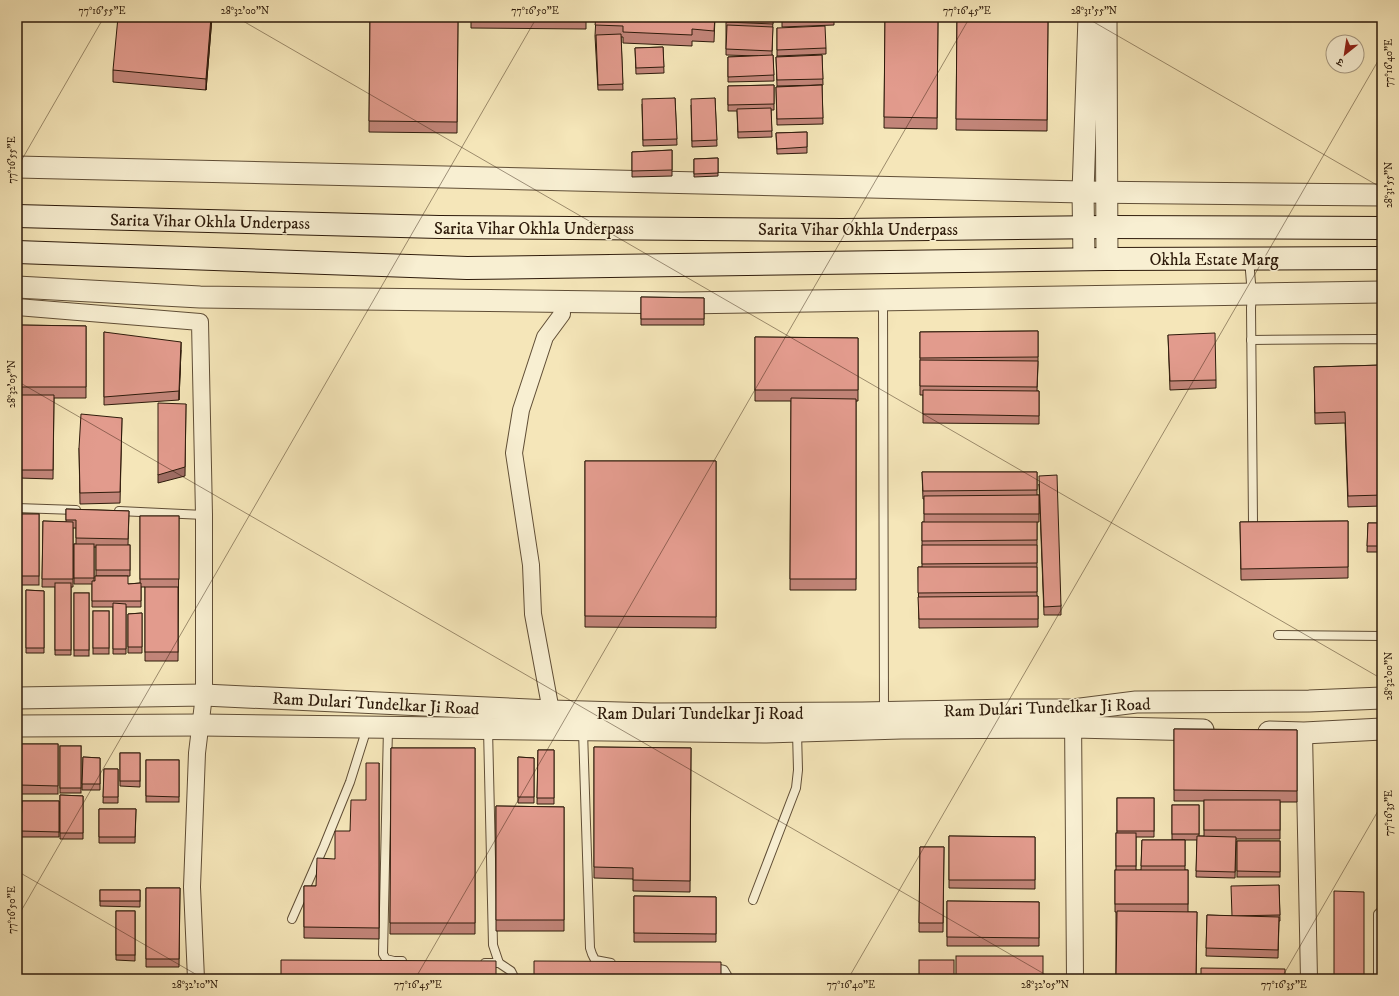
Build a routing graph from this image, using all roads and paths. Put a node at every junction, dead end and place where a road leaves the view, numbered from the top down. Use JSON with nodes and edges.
{"nodes":[{"id":1,"x":1089,"y":17,"type":"edge"},
{"id":2,"x":1106,"y":17,"type":"edge"},
{"id":3,"x":17,"y":167,"type":"edge"},
{"id":4,"x":1083,"y":192,"type":"junction"},
{"id":5,"x":1107,"y":193,"type":"junction"},
{"id":6,"x":1382,"y":195,"type":"edge"},
{"id":7,"x":17,"y":216,"type":"edge"},
{"id":8,"x":1107,"y":227,"type":"junction"},
{"id":9,"x":1052,"y":228,"type":"joint"},
{"id":10,"x":1083,"y":228,"type":"junction"},
{"id":11,"x":1382,"y":228,"type":"edge"},
{"id":12,"x":17,"y":252,"type":"edge"},
{"id":13,"x":1249,"y":258,"type":"junction"},
{"id":14,"x":1382,"y":258,"type":"edge"},
{"id":15,"x":1084,"y":259,"type":"junction"},
{"id":16,"x":1107,"y":259,"type":"junction"},
{"id":17,"x":1046,"y":260,"type":"joint"},
{"id":18,"x":17,"y":287,"type":"edge"},
{"id":19,"x":101,"y":291,"type":"junction"},
{"id":20,"x":1382,"y":292,"type":"edge"},
{"id":21,"x":1252,"y":295,"type":"junction"},
{"id":22,"x":883,"y":300,"type":"junction"},
{"id":23,"x":561,"y":301,"type":"junction"},
{"id":24,"x":17,"y":308,"type":"edge"},
{"id":25,"x":100,"y":314,"type":"junction"},
{"id":26,"x":1251,"y":340,"type":"junction"},
{"id":27,"x":1382,"y":341,"type":"edge"},
{"id":28,"x":17,"y":508,"type":"edge"},
{"id":29,"x":85,"y":510,"type":"edge"},
{"id":30,"x":109,"y":511,"type":"edge"},
{"id":31,"x":204,"y":515,"type":"junction"},
{"id":32,"x":1253,"y":522,"type":"edge"},
{"id":33,"x":1278,"y":635,"type":"dead end"},
{"id":34,"x":1382,"y":636,"type":"edge"},
{"id":35,"x":204,"y":695,"type":"junction"},
{"id":36,"x":17,"y":698,"type":"edge"},
{"id":37,"x":1382,"y":698,"type":"edge"},
{"id":38,"x":551,"y":711,"type":"junction"},
{"id":39,"x":884,"y":712,"type":"junction"},
{"id":40,"x":1073,"y":719,"type":"junction"},
{"id":41,"x":583,"y":721,"type":"junction"},
{"id":42,"x":201,"y":724,"type":"junction"},
{"id":43,"x":17,"y":726,"type":"edge"},
{"id":44,"x":368,"y":726,"type":"junction"},
{"id":45,"x":388,"y":727,"type":"junction"},
{"id":46,"x":488,"y":728,"type":"junction"},
{"id":47,"x":1382,"y":730,"type":"edge"},
{"id":48,"x":1225,"y":731,"type":"edge"},
{"id":49,"x":1249,"y":731,"type":"edge"},
{"id":50,"x":797,"y":732,"type":"junction"},
{"id":51,"x":1304,"y":733,"type":"junction"},
{"id":52,"x":753,"y":900,"type":"dead end"},
{"id":53,"x":1382,"y":910,"type":"edge"},
{"id":54,"x":292,"y":919,"type":"dead end"},
{"id":55,"x":409,"y":961,"type":"edge"},
{"id":56,"x":477,"y":962,"type":"edge"},
{"id":57,"x":499,"y":963,"type":"junction"},
{"id":58,"x":621,"y":963,"type":"edge"},
{"id":59,"x":704,"y":967,"type":"edge"},
{"id":60,"x":196,"y":979,"type":"edge"},
{"id":61,"x":515,"y":979,"type":"edge"},
{"id":62,"x":727,"y":979,"type":"edge"},
{"id":63,"x":1075,"y":979,"type":"edge"},
{"id":64,"x":1309,"y":979,"type":"edge"},
{"id":65,"x":1378,"y":979,"type":"edge"}],
"edges":[{"from":1,"to":4,"type":"street"},
{"from":2,"to":5,"type":"street"},
{"from":3,"to":4,"type":"street"},
{"from":4,"to":5,"type":"street"},
{"from":4,"to":10,"type":"street"},
{"from":5,"to":6,"type":"street"},
{"from":5,"to":8,"type":"street"},
{"from":7,"to":9,"type":"main road","name":"Sarita Vihar Okhla Underpass"},
{"from":8,"to":10,"type":"main road","name":"Okhla Estate Marg"},
{"from":8,"to":11,"type":"main road","name":"Okhla Estate Marg"},
{"from":8,"to":16,"type":"street"},
{"from":9,"to":10,"type":"main road","name":"Okhla Estate Marg"},
{"from":10,"to":15,"type":"street"},
{"from":12,"to":17,"type":"main road","name":"Sarita Vihar Okhla Underpass"},
{"from":13,"to":14,"type":"main road","name":"Okhla Estate Marg"},
{"from":13,"to":16,"type":"main road","name":"Okhla Estate Marg"},
{"from":13,"to":21,"type":"lane"},
{"from":15,"to":16,"type":"main road","name":"Okhla Estate Marg"},
{"from":15,"to":17,"type":"main road","name":"Okhla Estate Marg"},
{"from":18,"to":19,"type":"street"},
{"from":19,"to":23,"type":"street"},
{"from":19,"to":25,"type":"street"},
{"from":20,"to":21,"type":"street"},
{"from":21,"to":22,"type":"street"},
{"from":21,"to":26,"type":"lane"},
{"from":22,"to":23,"type":"street"},
{"from":22,"to":39,"type":"lane"},
{"from":23,"to":38,"type":"street"},
{"from":24,"to":25,"type":"street"},
{"from":25,"to":31,"type":"street"},
{"from":26,"to":27,"type":"lane"},
{"from":26,"to":32,"type":"lane"},
{"from":28,"to":29,"type":"lane"},
{"from":30,"to":31,"type":"lane"},
{"from":31,"to":35,"type":"street"},
{"from":33,"to":34,"type":"lane"},
{"from":35,"to":36,"type":"street","name":"Ram Dulari Tundelkar Ji Road"},
{"from":35,"to":38,"type":"street","name":"Ram Dulari Tundelkar Ji Road"},
{"from":35,"to":42,"type":"street"},
{"from":37,"to":40,"type":"street","name":"Ram Dulari Tundelkar Ji Road"},
{"from":38,"to":41,"type":"street","name":"Ram Dulari Tundelkar Ji Road"},
{"from":39,"to":40,"type":"street","name":"Ram Dulari Tundelkar Ji Road"},
{"from":39,"to":41,"type":"street","name":"Ram Dulari Tundelkar Ji Road"},
{"from":40,"to":48,"type":"street","name":"Ram Dulari Tundelkar Ji Road"},
{"from":40,"to":50,"type":"street","name":"Ram Dulari Tundelkar Ji Road"},
{"from":40,"to":63,"type":"street"},
{"from":41,"to":46,"type":"street"},
{"from":41,"to":50,"type":"street","name":"Ram Dulari Tundelkar Ji Road"},
{"from":41,"to":58,"type":"lane"},
{"from":42,"to":43,"type":"street"},
{"from":42,"to":44,"type":"street"},
{"from":42,"to":60,"type":"street"},
{"from":44,"to":45,"type":"street"},
{"from":44,"to":54,"type":"lane"},
{"from":45,"to":46,"type":"street"},
{"from":45,"to":55,"type":"lane"},
{"from":46,"to":57,"type":"lane"},
{"from":47,"to":51,"type":"street"},
{"from":49,"to":51,"type":"street"},
{"from":50,"to":52,"type":"lane"},
{"from":51,"to":64,"type":"street"},
{"from":53,"to":65,"type":"lane"},
{"from":56,"to":57,"type":"lane"},
{"from":57,"to":61,"type":"lane"},
{"from":59,"to":62,"type":"lane"}]}
